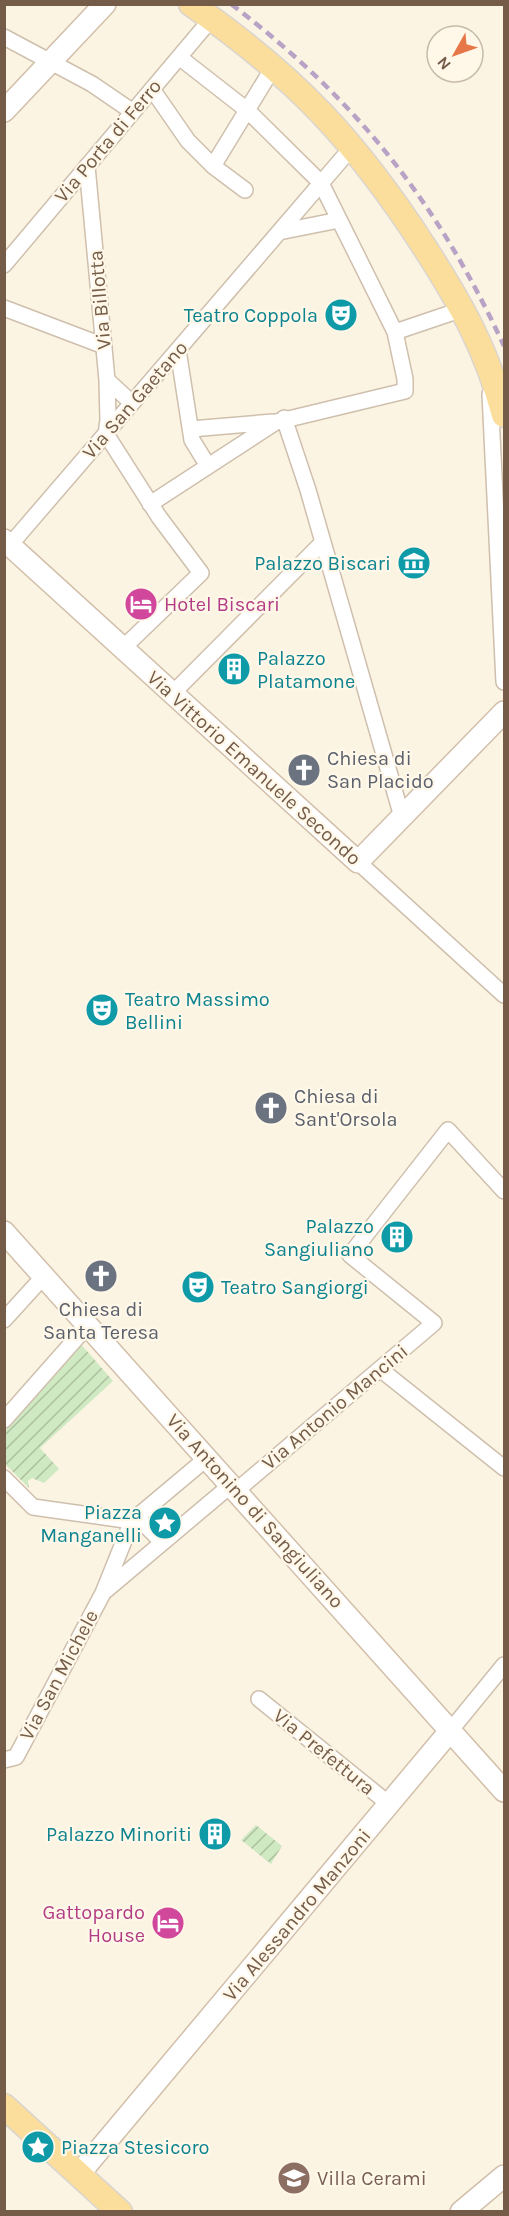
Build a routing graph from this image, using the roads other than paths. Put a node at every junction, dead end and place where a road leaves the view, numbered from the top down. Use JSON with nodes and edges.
{"nodes":[{"id":1,"x":105,"y":4,"type":"edge"},
{"id":2,"x":191,"y":4,"type":"edge"},
{"id":3,"x":212,"y":18,"type":"junction"},
{"id":4,"x":4,"y":37,"type":"edge"},
{"id":5,"x":179,"y":57,"type":"junction"},
{"id":6,"x":51,"y":61,"type":"junction"},
{"id":7,"x":274,"y":66,"type":"junction"},
{"id":8,"x":152,"y":89,"type":"junction"},
{"id":9,"x":247,"y":110,"type":"junction"},
{"id":10,"x":4,"y":111,"type":"edge"},
{"id":11,"x":133,"y":112,"type":"junction"},
{"id":12,"x":353,"y":146,"type":"junction"},
{"id":13,"x":87,"y":166,"type":"junction"},
{"id":14,"x":213,"y":166,"type":"junction"},
{"id":15,"x":321,"y":183,"type":"junction"},
{"id":16,"x":245,"y":190,"type":"dead end"},
{"id":17,"x":339,"y":220,"type":"junction"},
{"id":18,"x":279,"y":232,"type":"junction"},
{"id":19,"x":4,"y":264,"type":"edge"},
{"id":20,"x":4,"y":308,"type":"edge"},
{"id":21,"x":463,"y":309,"type":"junction"},
{"id":22,"x":394,"y":332,"type":"junction"},
{"id":23,"x":104,"y":346,"type":"junction"},
{"id":24,"x":178,"y":350,"type":"junction"},
{"id":25,"x":484,"y":350,"type":"junction"},
{"id":26,"x":107,"y":380,"type":"junction"},
{"id":27,"x":502,"y":402,"type":"edge"},
{"id":28,"x":132,"y":403,"type":"junction"},
{"id":29,"x":280,"y":420,"type":"junction"},
{"id":30,"x":190,"y":429,"type":"junction"},
{"id":31,"x":106,"y":434,"type":"junction"},
{"id":32,"x":208,"y":466,"type":"junction"},
{"id":33,"x":150,"y":504,"type":"junction"},
{"id":34,"x":7,"y":542,"type":"edge"},
{"id":35,"x":323,"y":542,"type":"junction"},
{"id":36,"x":123,"y":648,"type":"junction"},
{"id":37,"x":504,"y":648,"type":"edge"},
{"id":38,"x":504,"y":682,"type":"edge"},
{"id":39,"x":173,"y":693,"type":"junction"},
{"id":40,"x":504,"y":712,"type":"edge"},
{"id":41,"x":410,"y":809,"type":"junction"},
{"id":42,"x":358,"y":862,"type":"junction"},
{"id":43,"x":504,"y":995,"type":"edge"},
{"id":44,"x":504,"y":1191,"type":"edge"},
{"id":45,"x":4,"y":1232,"type":"edge"},
{"id":46,"x":44,"y":1276,"type":"junction"},
{"id":47,"x":4,"y":1320,"type":"edge"},
{"id":48,"x":88,"y":1325,"type":"junction"},
{"id":49,"x":380,"y":1369,"type":"junction"},
{"id":50,"x":4,"y":1420,"type":"edge"},
{"id":51,"x":207,"y":1458,"type":"junction"},
{"id":52,"x":504,"y":1468,"type":"edge"},
{"id":53,"x":4,"y":1478,"type":"edge"},
{"id":54,"x":233,"y":1488,"type":"junction"},
{"id":55,"x":130,"y":1519,"type":"junction"},
{"id":56,"x":162,"y":1542,"type":"junction"},
{"id":57,"x":102,"y":1593,"type":"junction"},
{"id":58,"x":504,"y":1665,"type":"edge"},
{"id":59,"x":259,"y":1699,"type":"dead end"},
{"id":60,"x":450,"y":1731,"type":"junction"},
{"id":61,"x":10,"y":1759,"type":"edge"},
{"id":62,"x":504,"y":1791,"type":"edge"},
{"id":63,"x":389,"y":1804,"type":"junction"},
{"id":64,"x":4,"y":2106,"type":"edge"},
{"id":65,"x":83,"y":2169,"type":"junction"},
{"id":66,"x":504,"y":2176,"type":"edge"},
{"id":67,"x":120,"y":2211,"type":"edge"},
{"id":68,"x":461,"y":2211,"type":"edge"}],
"edges":[{"from":1,"to":6,"type":"main road"},
{"from":2,"to":3,"type":"main road"},
{"from":3,"to":5,"type":"street","name":"Via Porta di Ferro"},
{"from":3,"to":7,"type":"main road"},
{"from":4,"to":6,"type":"street"},
{"from":5,"to":8,"type":"street","name":"Via Porta di Ferro"},
{"from":5,"to":9,"type":"street"},
{"from":6,"to":10,"type":"main road"},
{"from":6,"to":11,"type":"street"},
{"from":7,"to":9,"type":"street"},
{"from":7,"to":12,"type":"main road"},
{"from":8,"to":11,"type":"street","name":"Via Porta di Ferro"},
{"from":8,"to":14,"type":"street"},
{"from":9,"to":14,"type":"street"},
{"from":9,"to":15,"type":"street"},
{"from":11,"to":13,"type":"street","name":"Via Porta di Ferro"},
{"from":12,"to":15,"type":"street","name":"Via San Gaetano"},
{"from":12,"to":21,"type":"main road"},
{"from":13,"to":19,"type":"street","name":"Via Porta di Ferro"},
{"from":13,"to":23,"type":"street","name":"Via Billotta"},
{"from":14,"to":16,"type":"street"},
{"from":15,"to":17,"type":"street"},
{"from":15,"to":18,"type":"street","name":"Via San Gaetano"},
{"from":17,"to":18,"type":"street"},
{"from":17,"to":22,"type":"street"},
{"from":18,"to":24,"type":"street","name":"Via San Gaetano"},
{"from":20,"to":23,"type":"street"},
{"from":21,"to":22,"type":"street"},
{"from":21,"to":25,"type":"main road"},
{"from":22,"to":29,"type":"street"},
{"from":23,"to":26,"type":"street","name":"Via Billotta"},
{"from":24,"to":28,"type":"street","name":"Via San Gaetano"},
{"from":24,"to":30,"type":"street"},
{"from":25,"to":27,"type":"main road"},
{"from":25,"to":37,"type":"street"},
{"from":26,"to":28,"type":"street"},
{"from":26,"to":31,"type":"street","name":"Via Billotta"},
{"from":28,"to":31,"type":"street","name":"Via San Gaetano"},
{"from":29,"to":30,"type":"street"},
{"from":29,"to":32,"type":"street"},
{"from":29,"to":35,"type":"street"},
{"from":30,"to":32,"type":"street"},
{"from":31,"to":33,"type":"street"},
{"from":31,"to":34,"type":"street","name":"Via San Gaetano"},
{"from":32,"to":33,"type":"street"},
{"from":33,"to":36,"type":"street"},
{"from":34,"to":36,"type":"main road","name":"Via Vittorio Emanuele Secondo"},
{"from":35,"to":39,"type":"street"},
{"from":35,"to":41,"type":"street"},
{"from":36,"to":39,"type":"main road","name":"Via Vittorio Emanuele Secondo"},
{"from":37,"to":38,"type":"street"},
{"from":39,"to":42,"type":"main road","name":"Via Vittorio Emanuele Secondo"},
{"from":40,"to":41,"type":"main road"},
{"from":41,"to":42,"type":"main road"},
{"from":42,"to":43,"type":"street","name":"Via Vittorio Emanuele Secondo"},
{"from":44,"to":49,"type":"street","name":"Via Antonio Mancini"},
{"from":45,"to":46,"type":"main road","name":"Via Antonino di Sangiuliano"},
{"from":46,"to":47,"type":"street"},
{"from":46,"to":48,"type":"main road","name":"Via Antonino di Sangiuliano"},
{"from":48,"to":50,"type":"street"},
{"from":48,"to":51,"type":"main road","name":"Via Antonino di Sangiuliano"},
{"from":49,"to":52,"type":"street"},
{"from":49,"to":54,"type":"street","name":"Via Antonio Mancini"},
{"from":51,"to":54,"type":"main road","name":"Via Antonino di Sangiuliano"},
{"from":51,"to":55,"type":"street"},
{"from":53,"to":55,"type":"street"},
{"from":54,"to":56,"type":"street","name":"Via Antonio Mancini"},
{"from":54,"to":60,"type":"main road","name":"Via Antonino di Sangiuliano"},
{"from":55,"to":56,"type":"street"},
{"from":55,"to":57,"type":"street","name":"Via San Michele"},
{"from":56,"to":57,"type":"street","name":"Via Antonio Mancini"},
{"from":57,"to":61,"type":"street","name":"Via San Michele"},
{"from":58,"to":60,"type":"street","name":"Via Alessandro Manzoni"},
{"from":59,"to":63,"type":"street","name":"Via Prefettura"},
{"from":60,"to":62,"type":"main road","name":"Via Antonino di Sangiuliano"},
{"from":60,"to":63,"type":"main road","name":"Via Alessandro Manzoni"},
{"from":63,"to":65,"type":"main road","name":"Via Alessandro Manzoni"},
{"from":64,"to":65,"type":"main road"},
{"from":65,"to":67,"type":"main road"},
{"from":66,"to":68,"type":"main road"}]}
